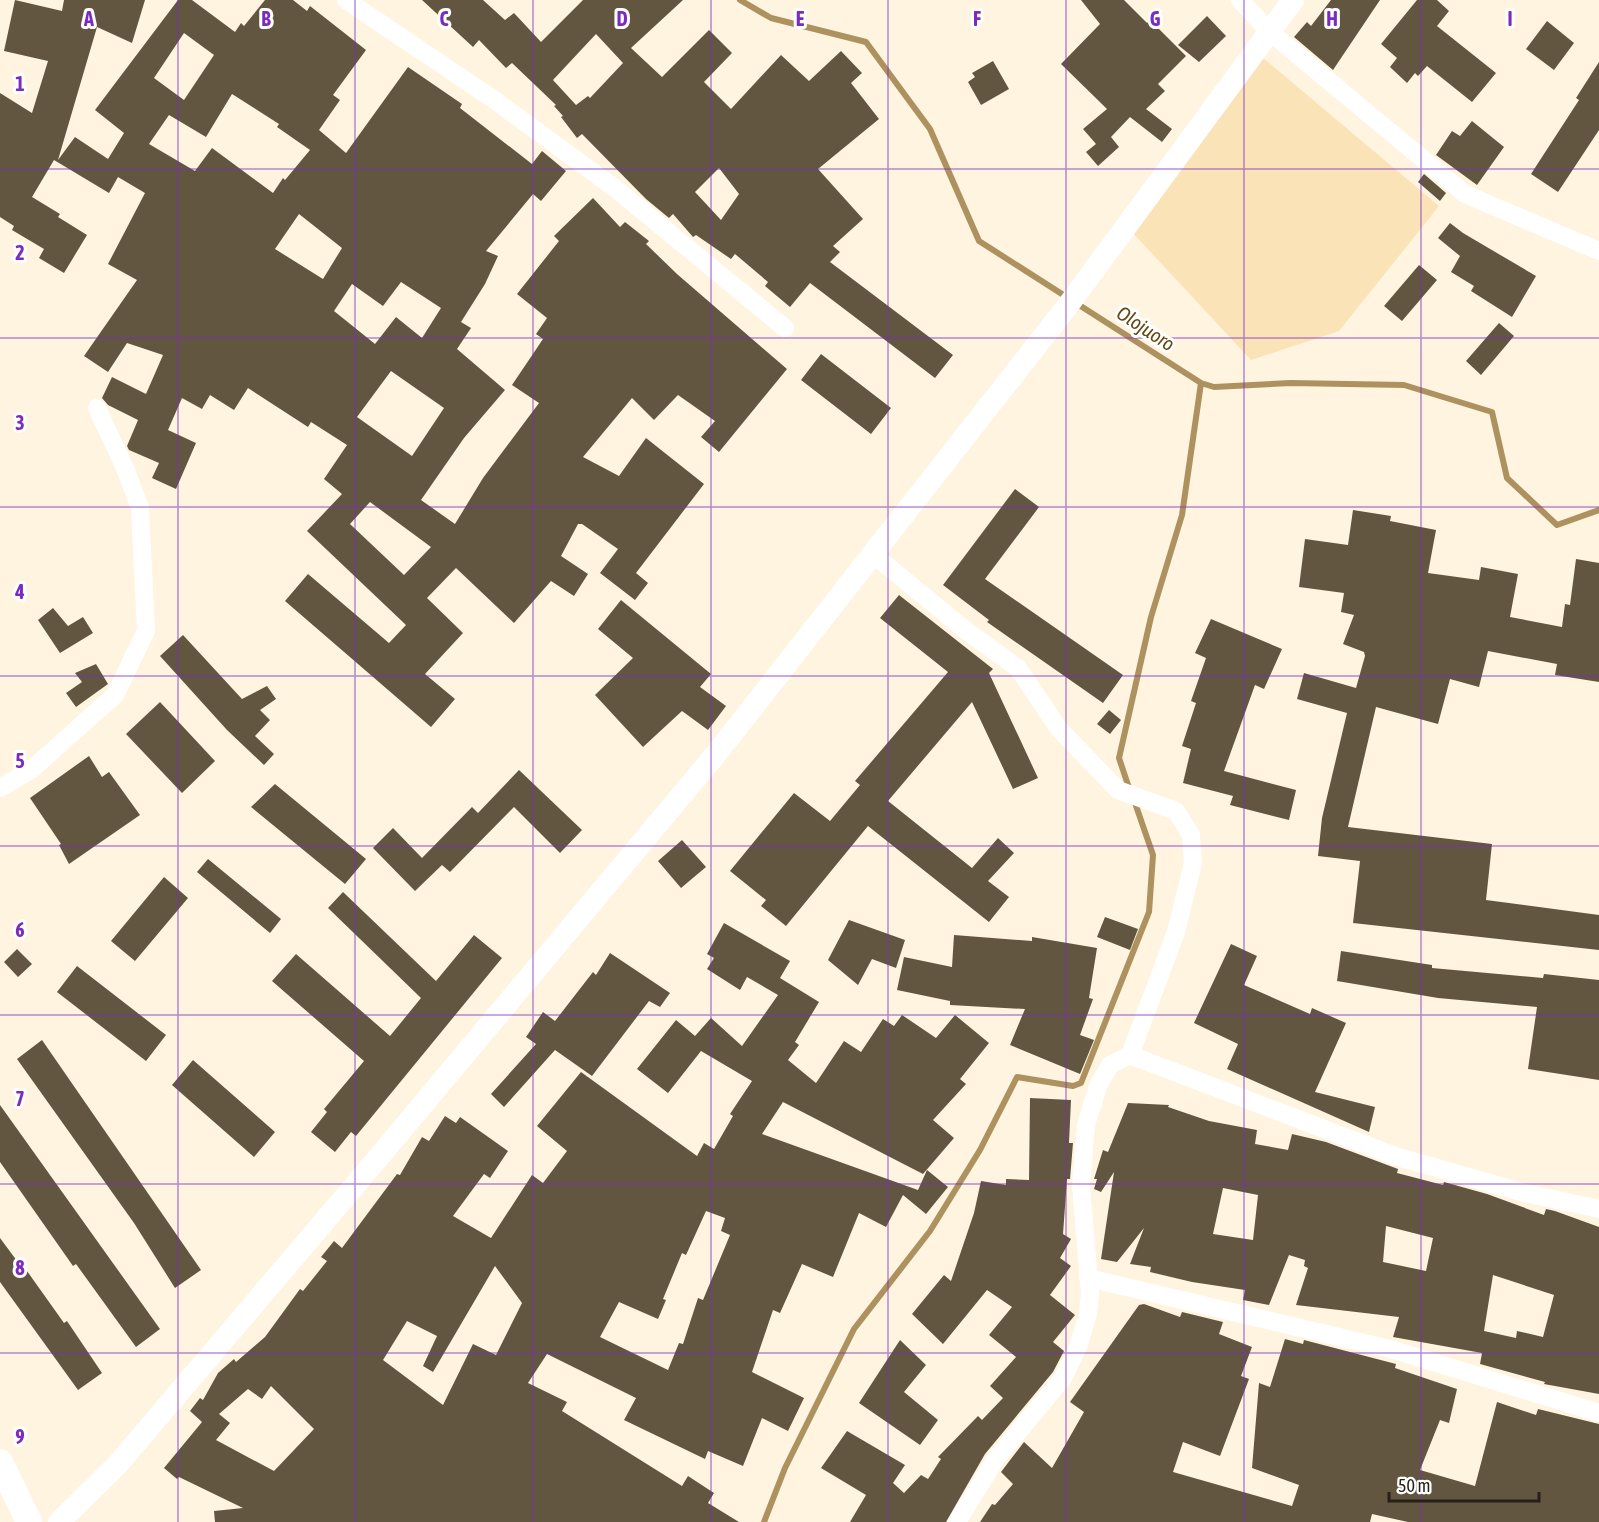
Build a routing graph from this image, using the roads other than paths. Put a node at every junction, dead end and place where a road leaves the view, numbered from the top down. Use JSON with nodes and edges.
{"nodes":[{"id":1,"x":346,"y":0,"type":"edge"},
{"id":2,"x":1240,"y":0,"type":"edge"},
{"id":3,"x":1293,"y":0,"type":"edge"},
{"id":4,"x":1270,"y":32,"type":"junction"},
{"id":5,"x":1599,"y":251,"type":"edge"},
{"id":6,"x":785,"y":328,"type":"dead end"},
{"id":7,"x":97,"y":408,"type":"dead end"},
{"id":8,"x":874,"y":555,"type":"junction"},
{"id":9,"x":0,"y":788,"type":"edge"},
{"id":10,"x":1130,"y":1055,"type":"junction"},
{"id":11,"x":1599,"y":1209,"type":"edge"},
{"id":12,"x":1088,"y":1278,"type":"junction"},
{"id":13,"x":1599,"y":1413,"type":"edge"},
{"id":14,"x":0,"y":1462,"type":"edge"},
{"id":15,"x":29,"y":1522,"type":"edge"},
{"id":16,"x":59,"y":1522,"type":"edge"},
{"id":17,"x":957,"y":1522,"type":"edge"}],
"edges":[{"from":1,"to":6,"type":"street"},
{"from":2,"to":4,"type":"street"},
{"from":3,"to":4,"type":"street"},
{"from":4,"to":5,"type":"street"},
{"from":4,"to":8,"type":"street"},
{"from":7,"to":9,"type":"street"},
{"from":8,"to":10,"type":"street"},
{"from":8,"to":16,"type":"street"},
{"from":10,"to":11,"type":"street"},
{"from":10,"to":12,"type":"street"},
{"from":12,"to":13,"type":"street"},
{"from":12,"to":17,"type":"street"},
{"from":14,"to":15,"type":"main road"}]}
